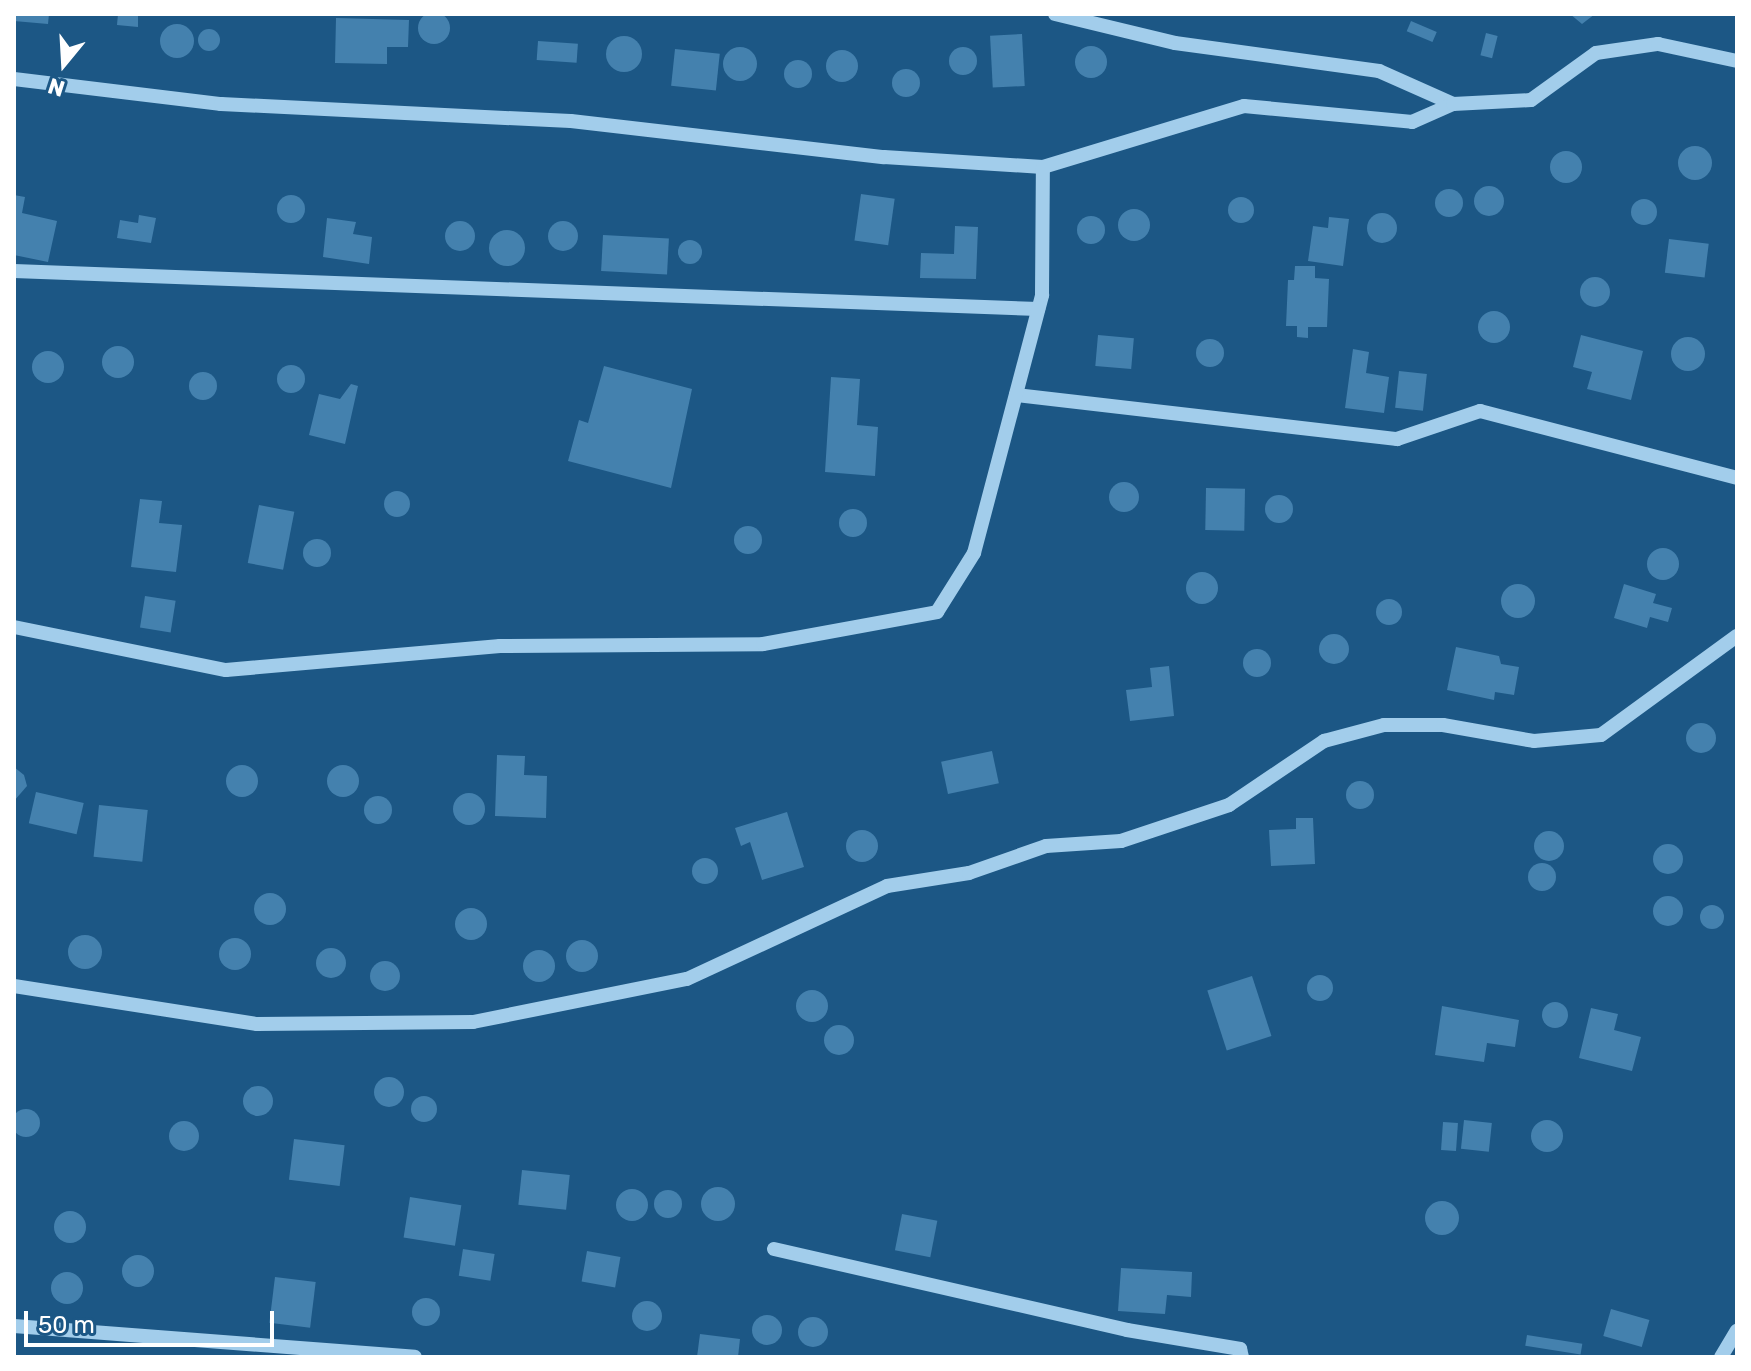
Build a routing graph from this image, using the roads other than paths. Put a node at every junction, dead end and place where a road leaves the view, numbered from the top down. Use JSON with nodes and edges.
{"nodes":[{"id":1,"x":1055,"y":14,"type":"edge"},
{"id":2,"x":1737,"y":61,"type":"edge"},
{"id":3,"x":14,"y":79,"type":"edge"},
{"id":4,"x":1453,"y":104,"type":"junction"},
{"id":5,"x":1043,"y":167,"type":"junction"},
{"id":6,"x":14,"y":271,"type":"edge"},
{"id":7,"x":1038,"y":309,"type":"junction"},
{"id":8,"x":1016,"y":395,"type":"junction"},
{"id":9,"x":1737,"y":478,"type":"edge"},
{"id":10,"x":14,"y":627,"type":"edge"},
{"id":11,"x":1737,"y":636,"type":"edge"},
{"id":12,"x":14,"y":986,"type":"edge"},
{"id":13,"x":774,"y":1249,"type":"dead end"},
{"id":14,"x":14,"y":1326,"type":"edge"},
{"id":15,"x":1737,"y":1330,"type":"edge"},
{"id":16,"x":415,"y":1357,"type":"edge"},
{"id":17,"x":1242,"y":1357,"type":"edge"},
{"id":18,"x":1721,"y":1357,"type":"edge"}],
"edges":[{"from":1,"to":4,"type":"street"},
{"from":2,"to":4,"type":"street"},
{"from":3,"to":5,"type":"street"},
{"from":4,"to":5,"type":"street"},
{"from":5,"to":7,"type":"street"},
{"from":6,"to":7,"type":"street"},
{"from":7,"to":8,"type":"street"},
{"from":8,"to":9,"type":"street"},
{"from":8,"to":10,"type":"street"},
{"from":11,"to":12,"type":"street"},
{"from":13,"to":17,"type":"street"},
{"from":14,"to":16,"type":"street"},
{"from":15,"to":18,"type":"street"}]}
